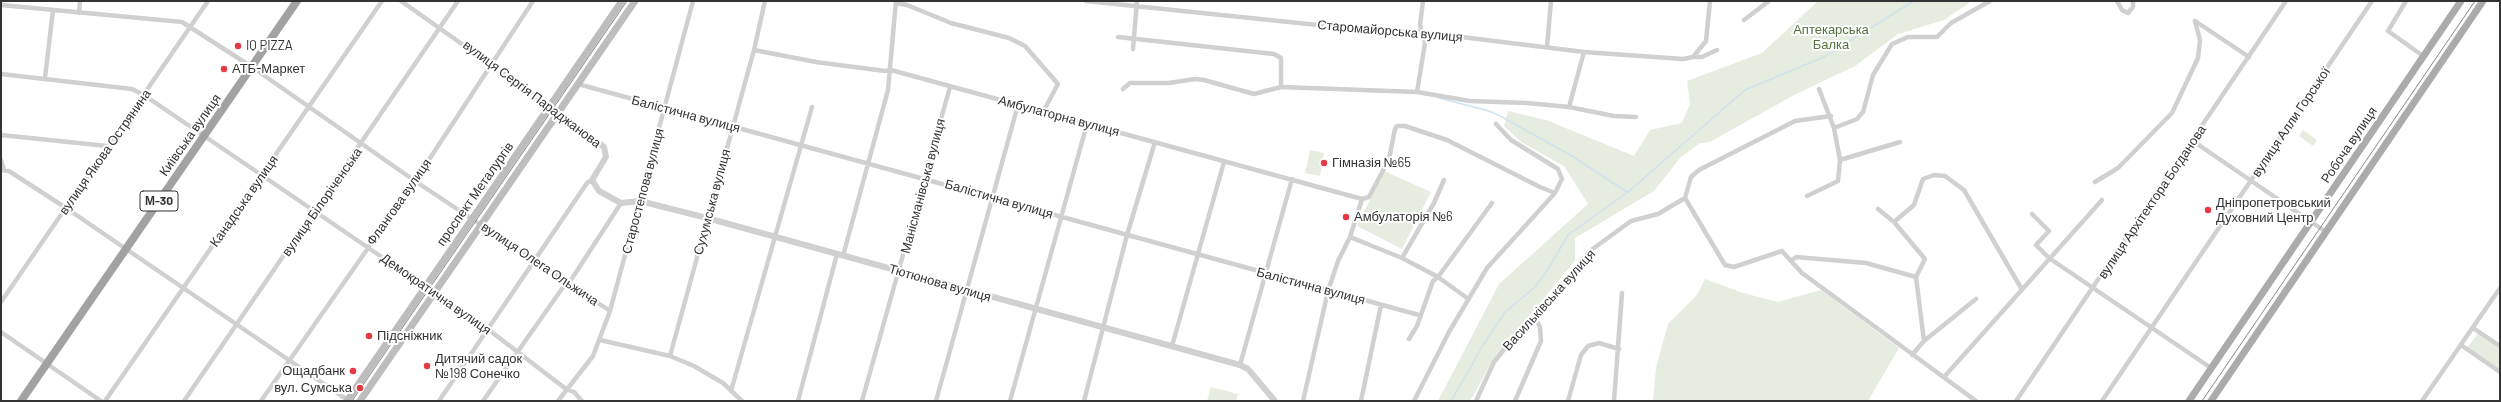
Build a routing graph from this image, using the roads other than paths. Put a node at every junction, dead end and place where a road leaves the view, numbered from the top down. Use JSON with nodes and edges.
{"nodes":[{"id":1,"x":80,"y":1,"type":"edge"},
{"id":2,"x":208,"y":1,"type":"edge"},
{"id":3,"x":297,"y":1,"type":"edge"},
{"id":4,"x":382,"y":1,"type":"edge"},
{"id":5,"x":401,"y":1,"type":"edge"},
{"id":6,"x":458,"y":1,"type":"edge"},
{"id":7,"x":533,"y":1,"type":"edge"},
{"id":8,"x":622,"y":1,"type":"edge"},
{"id":9,"x":635,"y":1,"type":"edge"},
{"id":10,"x":693,"y":1,"type":"edge"},
{"id":11,"x":765,"y":1,"type":"edge"},
{"id":12,"x":1086,"y":1,"type":"edge"},
{"id":13,"x":1423,"y":1,"type":"edge"},
{"id":14,"x":1551,"y":1,"type":"edge"},
{"id":15,"x":1710,"y":1,"type":"edge"},
{"id":16,"x":1768,"y":1,"type":"edge"},
{"id":17,"x":1990,"y":1,"type":"edge"},
{"id":18,"x":2117,"y":1,"type":"edge"},
{"id":19,"x":2133,"y":1,"type":"edge"},
{"id":20,"x":2286,"y":1,"type":"edge"},
{"id":21,"x":2372,"y":1,"type":"edge"},
{"id":22,"x":2406,"y":1,"type":"edge"},
{"id":23,"x":2461,"y":1,"type":"edge"},
{"id":24,"x":2483,"y":1,"type":"edge"},
{"id":25,"x":896,"y":2,"type":"edge"},
{"id":26,"x":1137,"y":3,"type":"edge"},
{"id":27,"x":13,"y":4,"type":"edge"},
{"id":28,"x":1,"y":5,"type":"edge"},
{"id":29,"x":53,"y":10,"type":"junction"},
{"id":30,"x":79,"y":13,"type":"junction"},
{"id":31,"x":1744,"y":20,"type":"dead end"},
{"id":32,"x":441,"y":27,"type":"junction"},
{"id":33,"x":190,"y":28,"type":"junction"},
{"id":34,"x":1421,"y":32,"type":"junction"},
{"id":35,"x":1118,"y":38,"type":"dead end"},
{"id":36,"x":1134,"y":39,"type":"junction"},
{"id":37,"x":1547,"y":47,"type":"junction"},
{"id":38,"x":1133,"y":49,"type":"dead end"},
{"id":39,"x":754,"y":50,"type":"junction"},
{"id":40,"x":1717,"y":50,"type":"dead end"},
{"id":41,"x":1584,"y":52,"type":"junction"},
{"id":42,"x":2424,"y":56,"type":"junction"},
{"id":43,"x":1693,"y":57,"type":"junction"},
{"id":44,"x":2249,"y":57,"type":"junction"},
{"id":45,"x":492,"y":63,"type":"junction"},
{"id":46,"x":252,"y":67,"type":"junction"},
{"id":47,"x":891,"y":70,"type":"junction"},
{"id":48,"x":1,"y":74,"type":"edge"},
{"id":49,"x":45,"y":78,"type":"junction"},
{"id":50,"x":578,"y":84,"type":"junction"},
{"id":51,"x":950,"y":87,"type":"junction"},
{"id":52,"x":1281,"y":87,"type":"junction"},
{"id":53,"x":1123,"y":89,"type":"dead end"},
{"id":54,"x":1819,"y":89,"type":"dead end"},
{"id":55,"x":1417,"y":92,"type":"junction"},
{"id":56,"x":144,"y":95,"type":"junction"},
{"id":57,"x":1018,"y":105,"type":"junction"},
{"id":58,"x":550,"y":106,"type":"junction"},
{"id":59,"x":812,"y":107,"type":"dead end"},
{"id":60,"x":308,"y":108,"type":"junction"},
{"id":61,"x":1569,"y":108,"type":"junction"},
{"id":62,"x":664,"y":109,"type":"junction"},
{"id":63,"x":558,"y":112,"type":"junction"},
{"id":64,"x":1043,"y":112,"type":"junction"},
{"id":65,"x":1831,"y":116,"type":"junction"},
{"id":66,"x":1636,"y":117,"type":"dead end"},
{"id":67,"x":1087,"y":124,"type":"junction"},
{"id":68,"x":1496,"y":124,"type":"dead end"},
{"id":69,"x":733,"y":126,"type":"junction"},
{"id":70,"x":1834,"y":128,"type":"junction"},
{"id":71,"x":1,"y":136,"type":"edge"},
{"id":72,"x":205,"y":136,"type":"junction"},
{"id":73,"x":2193,"y":141,"type":"junction"},
{"id":74,"x":1155,"y":142,"type":"junction"},
{"id":75,"x":1900,"y":142,"type":"dead end"},
{"id":76,"x":362,"y":144,"type":"junction"},
{"id":77,"x":802,"y":145,"type":"junction"},
{"id":78,"x":107,"y":146,"type":"junction"},
{"id":79,"x":1,"y":160,"type":"edge"},
{"id":80,"x":1840,"y":160,"type":"junction"},
{"id":81,"x":1224,"y":162,"type":"junction"},
{"id":82,"x":870,"y":163,"type":"junction"},
{"id":83,"x":2,"y":170,"type":"edge"},
{"id":84,"x":262,"y":175,"type":"junction"},
{"id":85,"x":925,"y":178,"type":"junction"},
{"id":86,"x":1292,"y":179,"type":"junction"},
{"id":87,"x":592,"y":180,"type":"junction"},
{"id":88,"x":1444,"y":180,"type":"dead end"},
{"id":89,"x":415,"y":181,"type":"junction"},
{"id":90,"x":2252,"y":181,"type":"junction"},
{"id":91,"x":2095,"y":182,"type":"dead end"},
{"id":92,"x":1555,"y":193,"type":"junction"},
{"id":93,"x":1807,"y":196,"type":"dead end"},
{"id":94,"x":992,"y":198,"type":"junction"},
{"id":95,"x":1685,"y":198,"type":"junction"},
{"id":96,"x":1362,"y":200,"type":"junction"},
{"id":97,"x":2102,"y":200,"type":"dead end"},
{"id":98,"x":640,"y":201,"type":"junction"},
{"id":99,"x":621,"y":203,"type":"junction"},
{"id":100,"x":1492,"y":203,"type":"dead end"},
{"id":101,"x":66,"y":208,"type":"junction"},
{"id":102,"x":1878,"y":209,"type":"dead end"},
{"id":103,"x":314,"y":211,"type":"junction"},
{"id":104,"x":2032,"y":214,"type":"dead end"},
{"id":105,"x":1061,"y":216,"type":"junction"},
{"id":106,"x":473,"y":218,"type":"junction"},
{"id":107,"x":707,"y":218,"type":"junction"},
{"id":108,"x":2312,"y":221,"type":"junction"},
{"id":109,"x":1894,"y":222,"type":"junction"},
{"id":110,"x":481,"y":224,"type":"junction"},
{"id":111,"x":2326,"y":232,"type":"junction"},
{"id":112,"x":1127,"y":235,"type":"junction"},
{"id":113,"x":774,"y":237,"type":"junction"},
{"id":114,"x":1350,"y":237,"type":"junction"},
{"id":115,"x":367,"y":246,"type":"junction"},
{"id":116,"x":126,"y":248,"type":"junction"},
{"id":117,"x":1198,"y":254,"type":"junction"},
{"id":118,"x":840,"y":255,"type":"junction"},
{"id":119,"x":1402,"y":258,"type":"junction"},
{"id":120,"x":2049,"y":258,"type":"junction"},
{"id":121,"x":536,"y":261,"type":"junction"},
{"id":122,"x":1792,"y":261,"type":"junction"},
{"id":123,"x":900,"y":272,"type":"junction"},
{"id":124,"x":1265,"y":273,"type":"junction"},
{"id":125,"x":1438,"y":277,"type":"junction"},
{"id":126,"x":1916,"y":277,"type":"junction"},
{"id":127,"x":566,"y":283,"type":"junction"},
{"id":128,"x":426,"y":287,"type":"junction"},
{"id":129,"x":184,"y":288,"type":"junction"},
{"id":130,"x":2021,"y":288,"type":"junction"},
{"id":131,"x":2500,"y":288,"type":"edge"},
{"id":132,"x":2094,"y":289,"type":"junction"},
{"id":133,"x":967,"y":290,"type":"junction"},
{"id":134,"x":1328,"y":290,"type":"junction"},
{"id":135,"x":434,"y":293,"type":"junction"},
{"id":136,"x":1622,"y":293,"type":"dead end"},
{"id":137,"x":1468,"y":298,"type":"junction"},
{"id":138,"x":1976,"y":299,"type":"dead end"},
{"id":139,"x":1,"y":302,"type":"edge"},
{"id":140,"x":1382,"y":305,"type":"junction"},
{"id":141,"x":1035,"y":310,"type":"junction"},
{"id":142,"x":610,"y":311,"type":"junction"},
{"id":143,"x":1419,"y":316,"type":"junction"},
{"id":144,"x":1535,"y":318,"type":"junction"},
{"id":145,"x":237,"y":324,"type":"junction"},
{"id":146,"x":1103,"y":328,"type":"junction"},
{"id":147,"x":2473,"y":328,"type":"junction"},
{"id":148,"x":2152,"y":329,"type":"junction"},
{"id":149,"x":488,"y":330,"type":"junction"},
{"id":150,"x":1,"y":332,"type":"edge"},
{"id":151,"x":1409,"y":339,"type":"dead end"},
{"id":152,"x":600,"y":340,"type":"junction"},
{"id":153,"x":1924,"y":341,"type":"junction"},
{"id":154,"x":2461,"y":345,"type":"junction"},
{"id":155,"x":1172,"y":346,"type":"junction"},
{"id":156,"x":2500,"y":346,"type":"edge"},
{"id":157,"x":1619,"y":348,"type":"junction"},
{"id":158,"x":517,"y":351,"type":"junction"},
{"id":159,"x":1912,"y":355,"type":"junction"},
{"id":160,"x":670,"y":356,"type":"junction"},
{"id":161,"x":289,"y":360,"type":"junction"},
{"id":162,"x":47,"y":363,"type":"junction"},
{"id":163,"x":1240,"y":365,"type":"junction"},
{"id":164,"x":2212,"y":368,"type":"junction"},
{"id":165,"x":2500,"y":372,"type":"edge"},
{"id":166,"x":1944,"y":377,"type":"junction"},
{"id":167,"x":566,"y":389,"type":"junction"},
{"id":168,"x":731,"y":391,"type":"junction"},
{"id":169,"x":21,"y":401,"type":"edge"},
{"id":170,"x":101,"y":401,"type":"edge"},
{"id":171,"x":105,"y":401,"type":"edge"},
{"id":172,"x":184,"y":401,"type":"edge"},
{"id":173,"x":261,"y":401,"type":"edge"},
{"id":174,"x":348,"y":401,"type":"edge"},
{"id":175,"x":360,"y":401,"type":"edge"},
{"id":176,"x":438,"y":401,"type":"edge"},
{"id":177,"x":483,"y":401,"type":"edge"},
{"id":178,"x":558,"y":401,"type":"edge"},
{"id":179,"x":582,"y":401,"type":"edge"},
{"id":180,"x":742,"y":401,"type":"edge"},
{"id":181,"x":798,"y":401,"type":"edge"},
{"id":182,"x":862,"y":401,"type":"edge"},
{"id":183,"x":936,"y":401,"type":"edge"},
{"id":184,"x":1010,"y":401,"type":"edge"},
{"id":185,"x":1084,"y":401,"type":"edge"},
{"id":186,"x":1275,"y":401,"type":"edge"},
{"id":187,"x":1303,"y":401,"type":"edge"},
{"id":188,"x":1361,"y":401,"type":"edge"},
{"id":189,"x":1414,"y":401,"type":"edge"},
{"id":190,"x":1476,"y":401,"type":"edge"},
{"id":191,"x":1515,"y":401,"type":"edge"},
{"id":192,"x":1568,"y":401,"type":"edge"},
{"id":193,"x":1614,"y":401,"type":"edge"},
{"id":194,"x":1976,"y":401,"type":"edge"},
{"id":195,"x":2016,"y":401,"type":"edge"},
{"id":196,"x":2102,"y":401,"type":"edge"},
{"id":197,"x":2189,"y":401,"type":"edge"},
{"id":198,"x":2211,"y":401,"type":"edge"},
{"id":199,"x":2422,"y":401,"type":"edge"}],
"edges":[{"from":1,"to":30,"type":"street"},
{"from":2,"to":33,"type":"street","name":"вулиця Якова Острянина"},
{"from":3,"to":46,"type":"highway","name":"Київська вулиця","number":"М-30"},
{"from":4,"to":60,"type":"street","name":"Канадська вулиця"},
{"from":5,"to":32,"type":"street","name":"вулиця Сергія Параджанова"},
{"from":6,"to":32,"type":"street","name":"вулиця Білоріченська"},
{"from":7,"to":45,"type":"street","name":"Флангова вулиця"},
{"from":8,"to":58,"type":"main road","name":"проспект Металургів"},
{"from":9,"to":50,"type":"main road","name":"проспект Металургів"},
{"from":10,"to":62,"type":"street","name":"Старостепова вулиця"},
{"from":11,"to":39,"type":"street","name":"Сухумська вулиця"},
{"from":12,"to":26,"type":"street","name":"Старомайорська вулиця"},
{"from":13,"to":34,"type":"street"},
{"from":14,"to":37,"type":"street"},
{"from":15,"to":43,"type":"street"},
{"from":16,"to":31,"type":"street"},
{"from":17,"to":70,"type":"street"},
{"from":18,"to":19,"type":"street"},
{"from":20,"to":44,"type":"street","name":"вулиця Архітектора Богданова"},
{"from":21,"to":90,"type":"street","name":"вулиця Алли Горської"},
{"from":22,"to":42,"type":"street"},
{"from":23,"to":42,"type":"main road","name":"Робоча вулиця"},
{"from":24,"to":111,"type":"main road"},
{"from":25,"to":47,"type":"street"},
{"from":25,"to":64,"type":"street"},
{"from":26,"to":34,"type":"street","name":"Старомайорська вулиця"},
{"from":26,"to":36,"type":"street"},
{"from":27,"to":28,"type":"street","name":"вулиця Олега Ольжича"},
{"from":27,"to":29,"type":"street","name":"вулиця Олега Ольжича"},
{"from":29,"to":30,"type":"street","name":"вулиця Олега Ольжича"},
{"from":29,"to":49,"type":"street"},
{"from":30,"to":33,"type":"street","name":"вулиця Олега Ольжича"},
{"from":32,"to":45,"type":"street","name":"вулиця Сергія Параджанова"},
{"from":32,"to":76,"type":"street","name":"вулиця Білоріченська"},
{"from":33,"to":46,"type":"street","name":"вулиця Олега Ольжича"},
{"from":33,"to":56,"type":"street","name":"вулиця Якова Острянина"},
{"from":34,"to":37,"type":"street","name":"Старомайорська вулиця"},
{"from":34,"to":55,"type":"street"},
{"from":35,"to":36,"type":"street"},
{"from":36,"to":38,"type":"street"},
{"from":36,"to":52,"type":"street"},
{"from":37,"to":41,"type":"street","name":"Старомайорська вулиця"},
{"from":39,"to":47,"type":"street","name":"Амбулаторна вулиця"},
{"from":39,"to":69,"type":"street","name":"Сухумська вулиця"},
{"from":40,"to":43,"type":"street","name":"Старомайорська вулиця"},
{"from":41,"to":43,"type":"street","name":"Старомайорська вулиця"},
{"from":41,"to":61,"type":"street"},
{"from":42,"to":108,"type":"main road","name":"Робоча вулиця"},
{"from":44,"to":73,"type":"street","name":"вулиця Архітектора Богданова"},
{"from":44,"to":91,"type":"street"},
{"from":45,"to":58,"type":"street","name":"вулиця Сергія Параджанова"},
{"from":45,"to":89,"type":"street","name":"Флангова вулиця"},
{"from":46,"to":60,"type":"street","name":"вулиця Олега Ольжича"},
{"from":46,"to":72,"type":"highway","name":"Київська вулиця","number":"М-30"},
{"from":47,"to":51,"type":"street","name":"Амбулаторна вулиця"},
{"from":47,"to":82,"type":"street"},
{"from":48,"to":49,"type":"street","name":"Демократична вулиця"},
{"from":49,"to":56,"type":"street","name":"Демократична вулиця"},
{"from":50,"to":62,"type":"street","name":"Балістична вулиця"},
{"from":50,"to":63,"type":"main road","name":"проспект Металургів"},
{"from":51,"to":57,"type":"street","name":"Амбулаторна вулиця"},
{"from":51,"to":85,"type":"street","name":"Манісманівська вулиця"},
{"from":52,"to":53,"type":"street"},
{"from":52,"to":55,"type":"street"},
{"from":54,"to":65,"type":"street"},
{"from":55,"to":61,"type":"street"},
{"from":56,"to":72,"type":"street","name":"Демократична вулиця"},
{"from":56,"to":78,"type":"street","name":"вулиця Якова Острянина"},
{"from":57,"to":64,"type":"street","name":"Амбулаторна вулиця"},
{"from":57,"to":94,"type":"street"},
{"from":58,"to":63,"type":"street","name":"вулиця Сергія Параджанова"},
{"from":58,"to":106,"type":"main road","name":"проспект Металургів"},
{"from":59,"to":77,"type":"street"},
{"from":60,"to":76,"type":"street","name":"вулиця Олега Ольжича"},
{"from":60,"to":84,"type":"street","name":"Канадська вулиця"},
{"from":61,"to":66,"type":"street"},
{"from":62,"to":69,"type":"street","name":"Балістична вулиця"},
{"from":62,"to":98,"type":"street","name":"Старостепова вулиця"},
{"from":63,"to":87,"type":"street","name":"вулиця Сергія Параджанова"},
{"from":63,"to":110,"type":"main road","name":"проспект Металургів"},
{"from":64,"to":67,"type":"street","name":"Амбулаторна вулиця"},
{"from":65,"to":70,"type":"street"},
{"from":65,"to":95,"type":"street"},
{"from":67,"to":74,"type":"street","name":"Амбулаторна вулиця"},
{"from":67,"to":105,"type":"street"},
{"from":68,"to":92,"type":"street"},
{"from":69,"to":77,"type":"street","name":"Балістична вулиця"},
{"from":69,"to":107,"type":"street","name":"Сухумська вулиця"},
{"from":70,"to":80,"type":"street"},
{"from":71,"to":78,"type":"street"},
{"from":72,"to":84,"type":"street","name":"Демократична вулиця"},
{"from":72,"to":116,"type":"highway","name":"Київська вулиця","number":"М-30"},
{"from":73,"to":90,"type":"street"},
{"from":73,"to":132,"type":"street","name":"вулиця Архітектора Богданова"},
{"from":74,"to":81,"type":"street","name":"Амбулаторна вулиця"},
{"from":74,"to":112,"type":"street"},
{"from":75,"to":80,"type":"street"},
{"from":76,"to":89,"type":"street","name":"вулиця Олега Ольжича"},
{"from":76,"to":103,"type":"street","name":"вулиця Білоріченська"},
{"from":77,"to":82,"type":"street","name":"Балістична вулиця"},
{"from":77,"to":113,"type":"street"},
{"from":78,"to":101,"type":"street","name":"вулиця Якова Острянина"},
{"from":79,"to":83,"type":"street"},
{"from":80,"to":93,"type":"street"},
{"from":81,"to":86,"type":"street","name":"Амбулаторна вулиця"},
{"from":81,"to":117,"type":"street"},
{"from":82,"to":85,"type":"street","name":"Балістична вулиця"},
{"from":82,"to":118,"type":"street"},
{"from":83,"to":101,"type":"street"},
{"from":84,"to":103,"type":"street","name":"Демократична вулиця"},
{"from":84,"to":129,"type":"street","name":"Канадська вулиця"},
{"from":85,"to":94,"type":"street","name":"Балістична вулиця"},
{"from":85,"to":123,"type":"street","name":"Манісманівська вулиця"},
{"from":86,"to":96,"type":"street","name":"Амбулаторна вулиця"},
{"from":86,"to":124,"type":"street"},
{"from":87,"to":99,"type":"street"},
{"from":87,"to":121,"type":"street"},
{"from":88,"to":119,"type":"street"},
{"from":89,"to":106,"type":"street","name":"вулиця Олега Ольжича"},
{"from":89,"to":115,"type":"street","name":"Флангова вулиця"},
{"from":90,"to":108,"type":"street"},
{"from":90,"to":148,"type":"street","name":"вулиця Алли Горської"},
{"from":92,"to":96,"type":"street"},
{"from":92,"to":137,"type":"street"},
{"from":94,"to":105,"type":"street","name":"Балістична вулиця"},
{"from":94,"to":133,"type":"street"},
{"from":95,"to":122,"type":"street"},
{"from":95,"to":144,"type":"street","name":"Васильківська вулиця"},
{"from":96,"to":114,"type":"street"},
{"from":97,"to":120,"type":"street"},
{"from":98,"to":99,"type":"street"},
{"from":98,"to":107,"type":"street","name":"Тютюнова вулиця"},
{"from":98,"to":142,"type":"street","name":"Старостепова вулиця"},
{"from":99,"to":127,"type":"street"},
{"from":100,"to":125,"type":"street"},
{"from":101,"to":116,"type":"street"},
{"from":101,"to":139,"type":"street","name":"вулиця Якова Острянина"},
{"from":102,"to":109,"type":"street"},
{"from":103,"to":115,"type":"street","name":"Демократична вулиця"},
{"from":103,"to":145,"type":"street","name":"вулиця Білоріченська"},
{"from":104,"to":120,"type":"street"},
{"from":105,"to":112,"type":"street","name":"Балістична вулиця"},
{"from":105,"to":141,"type":"street"},
{"from":106,"to":110,"type":"street","name":"вулиця Олега Ольжича"},
{"from":106,"to":128,"type":"main road","name":"проспект Металургів"},
{"from":107,"to":113,"type":"street","name":"Тютюнова вулиця"},
{"from":107,"to":160,"type":"street","name":"Сухумська вулиця"},
{"from":108,"to":111,"type":"street"},
{"from":108,"to":164,"type":"main road","name":"Робоча вулиця"},
{"from":109,"to":126,"type":"street"},
{"from":109,"to":130,"type":"street"},
{"from":110,"to":121,"type":"street","name":"вулиця Олега Ольжича"},
{"from":110,"to":135,"type":"main road","name":"проспект Металургів"},
{"from":111,"to":198,"type":"main road"},
{"from":112,"to":117,"type":"street","name":"Балістична вулиця"},
{"from":112,"to":146,"type":"street"},
{"from":113,"to":118,"type":"street","name":"Тютюнова вулиця"},
{"from":113,"to":168,"type":"street"},
{"from":114,"to":119,"type":"street"},
{"from":114,"to":134,"type":"street"},
{"from":115,"to":128,"type":"street","name":"Демократична вулиця"},
{"from":115,"to":161,"type":"street","name":"Флангова вулиця"},
{"from":116,"to":129,"type":"street"},
{"from":116,"to":162,"type":"highway","name":"Київська вулиця","number":"М-30"},
{"from":117,"to":124,"type":"street","name":"Балістична вулиця"},
{"from":117,"to":155,"type":"street"},
{"from":118,"to":123,"type":"street","name":"Тютюнова вулиця"},
{"from":118,"to":181,"type":"street"},
{"from":119,"to":125,"type":"street"},
{"from":120,"to":130,"type":"street"},
{"from":120,"to":132,"type":"street"},
{"from":121,"to":127,"type":"street","name":"вулиця Олега Ольжича"},
{"from":121,"to":149,"type":"street"},
{"from":122,"to":126,"type":"street"},
{"from":122,"to":159,"type":"street"},
{"from":123,"to":133,"type":"street","name":"Тютюнова вулиця"},
{"from":123,"to":182,"type":"street","name":"Манісманівська вулиця"},
{"from":124,"to":134,"type":"street","name":"Балістична вулиця"},
{"from":124,"to":163,"type":"street"},
{"from":125,"to":137,"type":"street"},
{"from":125,"to":143,"type":"street"},
{"from":126,"to":153,"type":"street"},
{"from":127,"to":142,"type":"street","name":"вулиця Олега Ольжича"},
{"from":127,"to":158,"type":"street"},
{"from":128,"to":135,"type":"street","name":"Демократична вулиця"},
{"from":128,"to":174,"type":"main road","name":"проспект Металургів"},
{"from":129,"to":145,"type":"street"},
{"from":129,"to":171,"type":"street","name":"Канадська вулиця"},
{"from":130,"to":166,"type":"street"},
{"from":131,"to":147,"type":"street"},
{"from":132,"to":148,"type":"street"},
{"from":132,"to":195,"type":"street","name":"вулиця Архітектора Богданова"},
{"from":133,"to":141,"type":"street","name":"Тютюнова вулиця"},
{"from":133,"to":183,"type":"street"},
{"from":134,"to":140,"type":"street","name":"Балістична вулиця"},
{"from":134,"to":187,"type":"street"},
{"from":135,"to":149,"type":"street","name":"Демократична вулиця"},
{"from":135,"to":175,"type":"main road","name":"проспект Металургів"},
{"from":136,"to":157,"type":"street"},
{"from":137,"to":189,"type":"street"},
{"from":138,"to":153,"type":"street"},
{"from":140,"to":143,"type":"street","name":"Балістична вулиця"},
{"from":140,"to":188,"type":"street"},
{"from":141,"to":146,"type":"street","name":"Тютюнова вулиця"},
{"from":141,"to":184,"type":"street"},
{"from":142,"to":152,"type":"street","name":"Старостепова вулиця"},
{"from":143,"to":151,"type":"street"},
{"from":144,"to":190,"type":"street","name":"Васильківська вулиця"},
{"from":144,"to":191,"type":"street"},
{"from":145,"to":161,"type":"street"},
{"from":145,"to":172,"type":"street","name":"вулиця Білоріченська"},
{"from":146,"to":155,"type":"street","name":"Тютюнова вулиця"},
{"from":146,"to":185,"type":"street"},
{"from":147,"to":154,"type":"street"},
{"from":147,"to":156,"type":"street"},
{"from":148,"to":164,"type":"street"},
{"from":148,"to":196,"type":"street","name":"вулиця Алли Горської"},
{"from":149,"to":158,"type":"street","name":"Демократична вулиця"},
{"from":149,"to":176,"type":"street"},
{"from":150,"to":162,"type":"street"},
{"from":152,"to":160,"type":"street"},
{"from":152,"to":167,"type":"street","name":"Старостепова вулиця"},
{"from":153,"to":159,"type":"street"},
{"from":154,"to":165,"type":"street"},
{"from":154,"to":199,"type":"street"},
{"from":155,"to":163,"type":"street","name":"Тютюнова вулиця"},
{"from":157,"to":192,"type":"street"},
{"from":157,"to":193,"type":"street"},
{"from":158,"to":167,"type":"street","name":"Демократична вулиця"},
{"from":158,"to":177,"type":"street"},
{"from":159,"to":166,"type":"street"},
{"from":160,"to":168,"type":"street"},
{"from":161,"to":173,"type":"street","name":"Флангова вулиця"},
{"from":161,"to":174,"type":"street"},
{"from":162,"to":169,"type":"highway","name":"Київська вулиця","number":"М-30"},
{"from":162,"to":170,"type":"street"},
{"from":163,"to":186,"type":"street"},
{"from":164,"to":197,"type":"main road","name":"Робоча вулиця"},
{"from":166,"to":194,"type":"street"},
{"from":167,"to":178,"type":"street","name":"Старостепова вулиця"},
{"from":167,"to":179,"type":"street","name":"Демократична вулиця"},
{"from":168,"to":180,"type":"street"}]}
